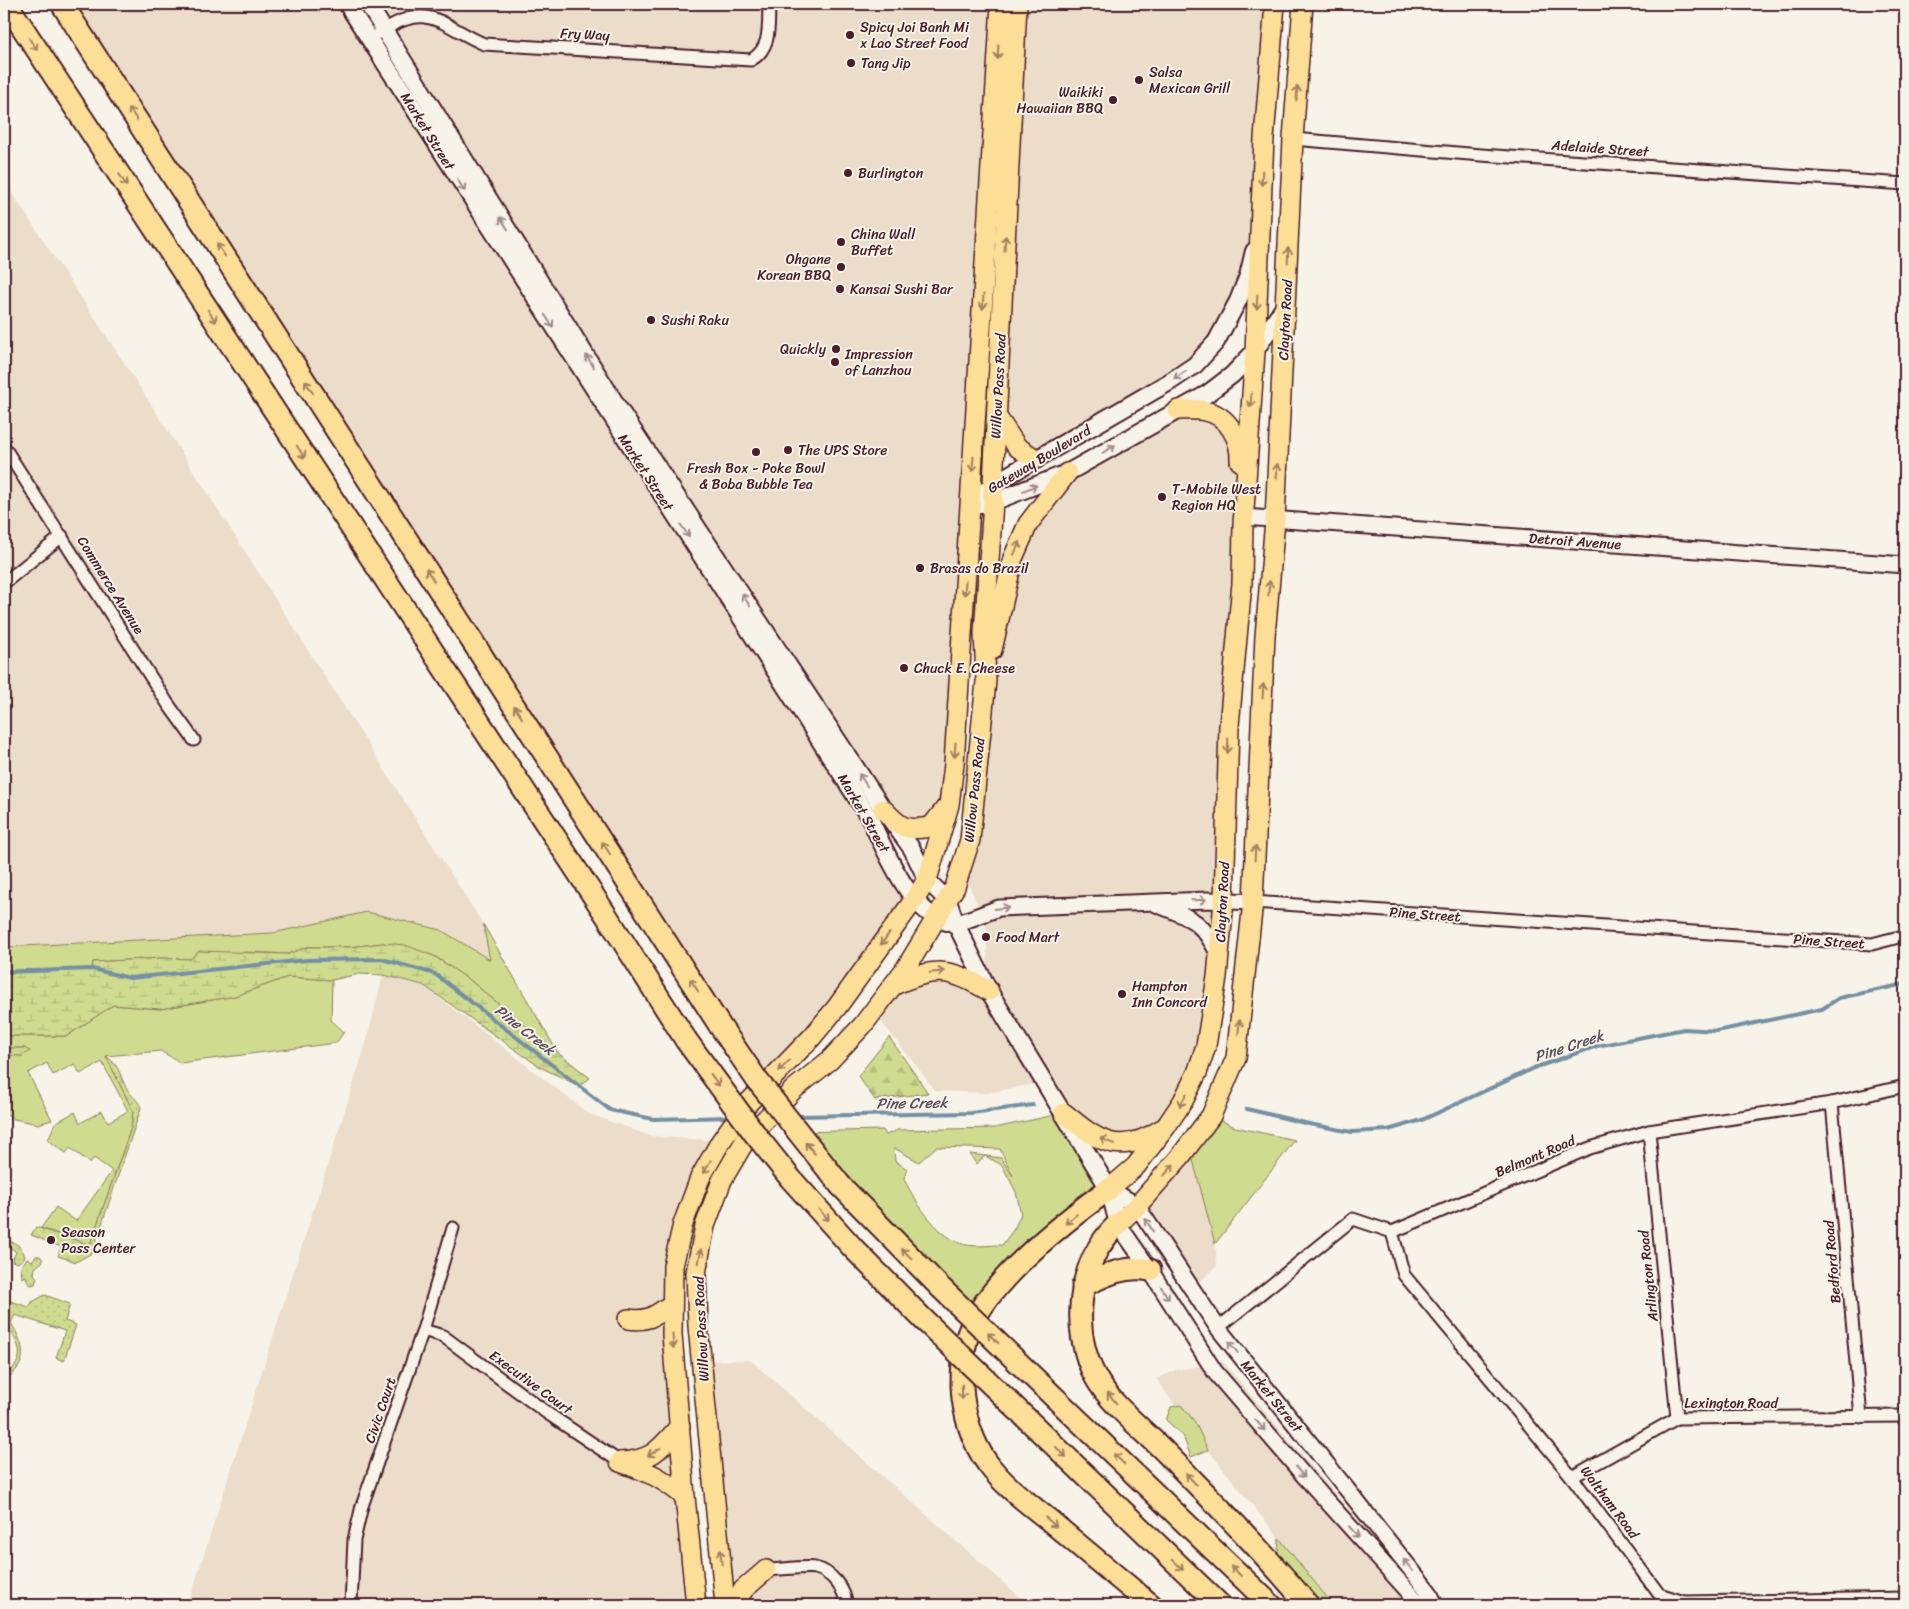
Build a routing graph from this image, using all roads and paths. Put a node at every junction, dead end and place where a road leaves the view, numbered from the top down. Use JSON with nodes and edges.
{"nodes":[{"id":1,"x":6,"y":4,"type":"edge"},
{"id":2,"x":62,"y":4,"type":"edge"},
{"id":3,"x":347,"y":4,"type":"edge"},
{"id":4,"x":368,"y":4,"type":"edge"},
{"id":5,"x":769,"y":4,"type":"edge"},
{"id":6,"x":1000,"y":4,"type":"edge"},
{"id":7,"x":1017,"y":4,"type":"edge"},
{"id":8,"x":1276,"y":4,"type":"edge"},
{"id":9,"x":1295,"y":4,"type":"edge"},
{"id":10,"x":1303,"y":4,"type":"edge"},
{"id":11,"x":384,"y":28,"type":"junction"},
{"id":12,"x":370,"y":40,"type":"junction"},
{"id":13,"x":1293,"y":139,"type":"junction"},
{"id":14,"x":1905,"y":184,"type":"edge"},
{"id":15,"x":989,"y":203,"type":"junction"},
{"id":16,"x":1261,"y":218,"type":"junction"},
{"id":17,"x":1004,"y":275,"type":"junction"},
{"id":18,"x":1286,"y":304,"type":"junction"},
{"id":19,"x":1255,"y":351,"type":"junction"},
{"id":20,"x":1178,"y":410,"type":"junction"},
{"id":21,"x":997,"y":417,"type":"junction"},
{"id":22,"x":4,"y":447,"type":"edge"},
{"id":23,"x":1036,"y":459,"type":"junction"},
{"id":24,"x":1067,"y":473,"type":"junction"},
{"id":25,"x":993,"y":493,"type":"junction"},
{"id":26,"x":971,"y":504,"type":"junction"},
{"id":27,"x":1243,"y":520,"type":"junction"},
{"id":28,"x":1275,"y":520,"type":"junction"},
{"id":29,"x":62,"y":536,"type":"junction"},
{"id":30,"x":1905,"y":565,"type":"edge"},
{"id":31,"x":4,"y":583,"type":"edge"},
{"id":32,"x":1242,"y":583,"type":"junction"},
{"id":33,"x":765,"y":629,"type":"junction"},
{"id":34,"x":1265,"y":636,"type":"junction"},
{"id":35,"x":986,"y":681,"type":"junction"},
{"id":36,"x":789,"y":694,"type":"junction"},
{"id":37,"x":834,"y":734,"type":"junction"},
{"id":38,"x":194,"y":740,"type":"dead end"},
{"id":39,"x":949,"y":805,"type":"junction"},
{"id":40,"x":882,"y":809,"type":"junction"},
{"id":41,"x":927,"y":880,"type":"junction"},
{"id":42,"x":914,"y":900,"type":"junction"},
{"id":43,"x":1224,"y":900,"type":"junction"},
{"id":44,"x":948,"y":901,"type":"junction"},
{"id":45,"x":1150,"y":902,"type":"junction"},
{"id":46,"x":1253,"y":902,"type":"junction"},
{"id":47,"x":937,"y":920,"type":"junction"},
{"id":48,"x":956,"y":924,"type":"junction"},
{"id":49,"x":1895,"y":938,"type":"dead end"},
{"id":50,"x":1219,"y":955,"type":"junction"},
{"id":51,"x":891,"y":987,"type":"junction"},
{"id":52,"x":989,"y":992,"type":"junction"},
{"id":53,"x":1905,"y":1086,"type":"edge"},
{"id":54,"x":1832,"y":1104,"type":"junction"},
{"id":55,"x":1064,"y":1113,"type":"junction"},
{"id":56,"x":1168,"y":1125,"type":"junction"},
{"id":57,"x":1649,"y":1131,"type":"junction"},
{"id":58,"x":1109,"y":1189,"type":"junction"},
{"id":59,"x":1137,"y":1206,"type":"junction"},
{"id":60,"x":1118,"y":1224,"type":"junction"},
{"id":61,"x":453,"y":1228,"type":"dead end"},
{"id":62,"x":1392,"y":1232,"type":"junction"},
{"id":63,"x":1150,"y":1270,"type":"junction"},
{"id":64,"x":1083,"y":1286,"type":"junction"},
{"id":65,"x":672,"y":1304,"type":"junction"},
{"id":66,"x":628,"y":1319,"type":"dead end"},
{"id":67,"x":1218,"y":1328,"type":"junction"},
{"id":68,"x":423,"y":1330,"type":"junction"},
{"id":69,"x":1905,"y":1416,"type":"edge"},
{"id":70,"x":1862,"y":1417,"type":"junction"},
{"id":71,"x":1677,"y":1418,"type":"junction"},
{"id":72,"x":680,"y":1426,"type":"junction"},
{"id":73,"x":620,"y":1462,"type":"junction"},
{"id":74,"x":1572,"y":1476,"type":"junction"},
{"id":75,"x":685,"y":1496,"type":"junction"},
{"id":76,"x":766,"y":1570,"type":"joint"},
{"id":77,"x":1905,"y":1598,"type":"edge"},
{"id":78,"x":350,"y":1605,"type":"edge"},
{"id":79,"x":696,"y":1605,"type":"edge"},
{"id":80,"x":725,"y":1605,"type":"edge"},
{"id":81,"x":736,"y":1605,"type":"edge"},
{"id":82,"x":846,"y":1605,"type":"edge"},
{"id":83,"x":1151,"y":1605,"type":"edge"},
{"id":84,"x":1220,"y":1605,"type":"edge"},
{"id":85,"x":1271,"y":1605,"type":"edge"},
{"id":86,"x":1308,"y":1605,"type":"edge"},
{"id":87,"x":1427,"y":1605,"type":"edge"},
{"id":88,"x":1434,"y":1605,"type":"edge"}],
"edges":[{"from":1,"to":84,"type":"highway","one_way":true,"bridge":true},
{"from":85,"to":2,"type":"highway","one_way":true,"bridge":true},
{"from":3,"to":12,"type":"main road","name":"Market Street"},
{"from":4,"to":11,"type":"main road","name":"Market Street"},
{"from":5,"to":11,"type":"street","name":"Fry Way"},
{"from":6,"to":15,"type":"main road","name":"Willow Pass Road","one_way":true},
{"from":17,"to":7,"type":"main road","name":"Willow Pass Road","one_way":true},
{"from":8,"to":16,"type":"main road","name":"Clayton Road","one_way":true},
{"from":9,"to":10,"type":"street"},
{"from":13,"to":10,"type":"main road","name":"Clayton Road","one_way":true},
{"from":11,"to":12,"type":"street","name":"Fry Way"},
{"from":33,"to":11,"type":"main road","name":"Market Street","one_way":true},
{"from":12,"to":36,"type":"main road","name":"Market Street","one_way":true},
{"from":13,"to":14,"type":"street","name":"Adelaide Street"},
{"from":18,"to":13,"type":"main road","name":"Clayton Road","one_way":true},
{"from":15,"to":17,"type":"main road"},
{"from":15,"to":26,"type":"main road","name":"Willow Pass Road","one_way":true},
{"from":16,"to":19,"type":"main road","name":"Clayton Road","one_way":true},
{"from":16,"to":23,"type":"main road","name":"Gateway Boulevard","one_way":true},
{"from":17,"to":21,"type":"main road","name":"Willow Pass Road"},
{"from":18,"to":19,"type":"main road","name":"Gateway Boulevard"},
{"from":28,"to":18,"type":"main road","name":"Clayton Road","one_way":true},
{"from":19,"to":20,"type":"main road","name":"Gateway Boulevard"},
{"from":19,"to":27,"type":"main road","name":"Clayton Road","one_way":true},
{"from":24,"to":20,"type":"main road","name":"Gateway Boulevard","one_way":true},
{"from":20,"to":27,"type":"main road"},
{"from":21,"to":23,"type":"main road"},
{"from":21,"to":25,"type":"main road","name":"Willow Pass Road"},
{"from":22,"to":29,"type":"street","name":"Commerce Avenue"},
{"from":23,"to":25,"type":"main road","name":"Gateway Boulevard"},
{"from":25,"to":24,"type":"main road","name":"Gateway Boulevard","one_way":true},
{"from":35,"to":24,"type":"main road","one_way":true},
{"from":25,"to":26,"type":"main road","name":"Gateway Boulevard"},
{"from":25,"to":35,"type":"main road","name":"Willow Pass Road"},
{"from":26,"to":39,"type":"main road","name":"Willow Pass Road","one_way":true},
{"from":27,"to":28,"type":"street","name":"Detroit Avenue"},
{"from":27,"to":32,"type":"main road","name":"Clayton Road"},
{"from":28,"to":30,"type":"street","name":"Detroit Avenue"},
{"from":34,"to":28,"type":"main road","name":"Clayton Road","one_way":true},
{"from":29,"to":31,"type":"street"},
{"from":29,"to":38,"type":"street","name":"Commerce Avenue"},
{"from":32,"to":34,"type":"main road","name":"Clayton Road"},
{"from":32,"to":43,"type":"main road","name":"Clayton Road","one_way":true},
{"from":33,"to":36,"type":"main road"},
{"from":33,"to":37,"type":"main road","name":"Market Street"},
{"from":46,"to":34,"type":"main road","name":"Clayton Road","one_way":true},
{"from":35,"to":44,"type":"main road","name":"Willow Pass Road"},
{"from":36,"to":37,"type":"main road"},
{"from":36,"to":42,"type":"main road","name":"Market Street"},
{"from":40,"to":37,"type":"main road","name":"Market Street","one_way":true},
{"from":39,"to":40,"type":"main road"},
{"from":39,"to":41,"type":"main road","name":"Willow Pass Road"},
{"from":40,"to":41,"type":"main road","name":"Market Street"},
{"from":41,"to":42,"type":"main road","name":"Willow Pass Road"},
{"from":41,"to":44,"type":"main road","name":"Market Street"},
{"from":42,"to":47,"type":"main road","name":"Market Street"},
{"from":42,"to":65,"type":"main road","name":"Willow Pass Road","one_way":true},
{"from":45,"to":43,"type":"street","name":"Pine Street","one_way":true},
{"from":43,"to":46,"type":"street","name":"Pine Street"},
{"from":43,"to":50,"type":"main road","name":"Clayton Road"},
{"from":44,"to":47,"type":"main road","name":"Willow Pass Road"},
{"from":44,"to":48,"type":"main road","name":"Market Street"},
{"from":48,"to":45,"type":"street","name":"Pine Street","one_way":true},
{"from":45,"to":50,"type":"street"},
{"from":46,"to":49,"type":"street","name":"Pine Street"},
{"from":59,"to":46,"type":"main road","name":"Clayton Road","one_way":true},
{"from":47,"to":48,"type":"main road","name":"Market Street"},
{"from":47,"to":51,"type":"main road","name":"Willow Pass Road"},
{"from":48,"to":52,"type":"main road","name":"Market Street"},
{"from":50,"to":56,"type":"main road","name":"Clayton Road","one_way":true},
{"from":51,"to":52,"type":"main road","one_way":true},
{"from":80,"to":51,"type":"main road","name":"Willow Pass Road","one_way":true},
{"from":52,"to":55,"type":"main road","name":"Market Street"},
{"from":53,"to":54,"type":"street","name":"Belmont Road"},
{"from":54,"to":57,"type":"street","name":"Belmont Road"},
{"from":54,"to":70,"type":"street","name":"Bedford Road"},
{"from":56,"to":55,"type":"main road","one_way":true},
{"from":55,"to":58,"type":"main road","name":"Market Street"},
{"from":56,"to":58,"type":"main road","name":"Clayton Road"},
{"from":57,"to":62,"type":"street","name":"Belmont Road"},
{"from":57,"to":71,"type":"street","name":"Arlington Road"},
{"from":58,"to":59,"type":"main road","name":"Market Street"},
{"from":58,"to":60,"type":"main road","name":"Market Street"},
{"from":58,"to":83,"type":"highway","one_way":true},
{"from":59,"to":60,"type":"main road","name":"Clayton Road"},
{"from":67,"to":59,"type":"street","name":"Market Street","one_way":true},
{"from":60,"to":63,"type":"street","name":"Market Street"},
{"from":60,"to":64,"type":"highway"},
{"from":61,"to":68,"type":"street","name":"Civic Court"},
{"from":62,"to":67,"type":"street"},
{"from":62,"to":74,"type":"street","name":"Waltham Road"},
{"from":63,"to":64,"type":"highway"},
{"from":63,"to":87,"type":"street","name":"Market Street","one_way":true},
{"from":86,"to":64,"type":"highway","one_way":true},
{"from":65,"to":66,"type":"main road"},
{"from":65,"to":72,"type":"main road","name":"Willow Pass Road","one_way":true},
{"from":88,"to":67,"type":"street","name":"Market Street","one_way":true},
{"from":68,"to":73,"type":"street","name":"Executive Court"},
{"from":68,"to":78,"type":"street","name":"Civic Court"},
{"from":69,"to":70,"type":"street","name":"Lexington Road"},
{"from":70,"to":71,"type":"street","name":"Lexington Road"},
{"from":71,"to":74,"type":"street","name":"Lexington Road"},
{"from":72,"to":73,"type":"main road","one_way":true},
{"from":72,"to":75,"type":"main road","name":"Willow Pass Road"},
{"from":73,"to":75,"type":"main road"},
{"from":74,"to":77,"type":"street","name":"Waltham Road"},
{"from":75,"to":79,"type":"main road","name":"Willow Pass Road"},
{"from":76,"to":81,"type":"main road"},
{"from":76,"to":82,"type":"street"}]}
